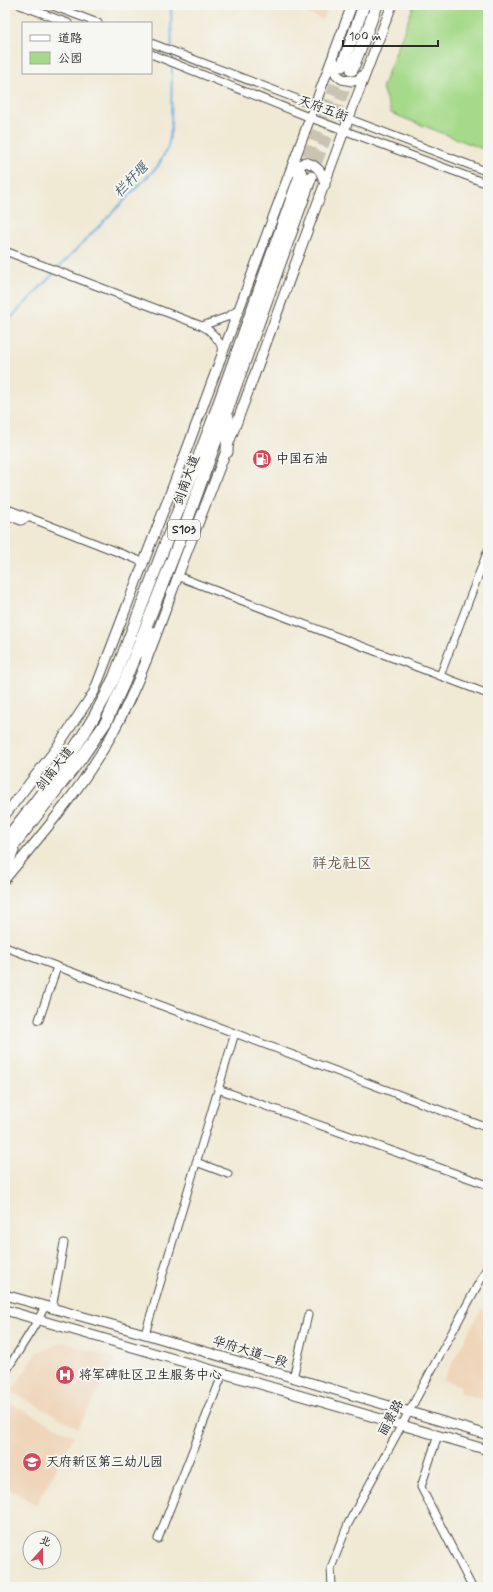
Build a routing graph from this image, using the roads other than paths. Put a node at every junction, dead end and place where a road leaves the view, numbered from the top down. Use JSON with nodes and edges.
{"nodes":[{"id":1,"x":20,"y":5,"type":"edge"},
{"id":2,"x":50,"y":5,"type":"edge"},
{"id":3,"x":352,"y":5,"type":"edge"},
{"id":4,"x":364,"y":5,"type":"edge"},
{"id":5,"x":377,"y":5,"type":"edge"},
{"id":6,"x":392,"y":5,"type":"edge"},
{"id":7,"x":65,"y":22,"type":"edge"},
{"id":8,"x":95,"y":22,"type":"edge"},
{"id":9,"x":152,"y":43,"type":"edge"},
{"id":10,"x":152,"y":54,"type":"edge"},
{"id":11,"x":333,"y":55,"type":"junction"},
{"id":12,"x":366,"y":72,"type":"junction"},
{"id":13,"x":315,"y":107,"type":"junction"},
{"id":14,"x":311,"y":118,"type":"junction"},
{"id":15,"x":350,"y":119,"type":"junction"},
{"id":16,"x":346,"y":130,"type":"junction"},
{"id":17,"x":488,"y":172,"type":"edge"},
{"id":18,"x":289,"y":174,"type":"junction"},
{"id":19,"x":488,"y":184,"type":"edge"},
{"id":20,"x":325,"y":187,"type":"junction"},
{"id":21,"x":5,"y":251,"type":"edge"},
{"id":22,"x":238,"y":310,"type":"junction"},
{"id":23,"x":202,"y":326,"type":"junction"},
{"id":24,"x":223,"y":350,"type":"junction"},
{"id":25,"x":229,"y":406,"type":"junction"},
{"id":26,"x":227,"y":452,"type":"junction"},
{"id":27,"x":5,"y":508,"type":"edge"},
{"id":28,"x":5,"y":515,"type":"edge"},
{"id":29,"x":30,"y":517,"type":"junction"},
{"id":30,"x":488,"y":550,"type":"edge"},
{"id":31,"x":143,"y":562,"type":"junction"},
{"id":32,"x":170,"y":564,"type":"junction"},
{"id":33,"x":177,"y":576,"type":"junction"},
{"id":34,"x":146,"y":660,"type":"junction"},
{"id":35,"x":440,"y":676,"type":"junction"},
{"id":36,"x":488,"y":694,"type":"edge"},
{"id":37,"x":5,"y":815,"type":"edge"},
{"id":38,"x":19,"y":838,"type":"junction"},
{"id":39,"x":5,"y":841,"type":"edge"},
{"id":40,"x":5,"y":856,"type":"edge"},
{"id":41,"x":5,"y":868,"type":"edge"},
{"id":42,"x":5,"y":879,"type":"edge"},
{"id":43,"x":5,"y":947,"type":"edge"},
{"id":44,"x":57,"y":967,"type":"junction"},
{"id":45,"x":38,"y":1020,"type":"dead end"},
{"id":46,"x":235,"y":1033,"type":"junction"},
{"id":47,"x":218,"y":1089,"type":"junction"},
{"id":48,"x":488,"y":1128,"type":"edge"},
{"id":49,"x":196,"y":1162,"type":"junction"},
{"id":50,"x":228,"y":1174,"type":"dead end"},
{"id":51,"x":488,"y":1185,"type":"edge"},
{"id":52,"x":64,"y":1243,"type":"dead end"},
{"id":53,"x":488,"y":1266,"type":"edge"},
{"id":54,"x":5,"y":1295,"type":"edge"},
{"id":55,"x":48,"y":1307,"type":"junction"},
{"id":56,"x":5,"y":1310,"type":"edge"},
{"id":57,"x":308,"y":1315,"type":"dead end"},
{"id":58,"x":38,"y":1320,"type":"junction"},
{"id":59,"x":145,"y":1334,"type":"junction"},
{"id":60,"x":5,"y":1373,"type":"edge"},
{"id":61,"x":223,"y":1373,"type":"junction"},
{"id":62,"x":294,"y":1378,"type":"junction"},
{"id":63,"x":408,"y":1412,"type":"junction"},
{"id":64,"x":402,"y":1424,"type":"junction"},
{"id":65,"x":438,"y":1435,"type":"junction"},
{"id":66,"x":488,"y":1435,"type":"edge"},
{"id":67,"x":488,"y":1450,"type":"edge"},
{"id":68,"x":158,"y":1539,"type":"dead end"},
{"id":69,"x":332,"y":1587,"type":"edge"},
{"id":70,"x":472,"y":1587,"type":"edge"}],
"edges":[{"from":1,"to":7,"type":"street"},
{"from":2,"to":8,"type":"street"},
{"from":3,"to":11,"type":"main road"},
{"from":4,"to":5,"type":"highway"},
{"from":6,"to":12,"type":"main road"},
{"from":9,"to":13,"type":"street","name":"天府五街"},
{"from":10,"to":14,"type":"street","name":"天府五街"},
{"from":11,"to":12,"type":"main road"},
{"from":11,"to":13,"type":"main road"},
{"from":12,"to":15,"type":"main road"},
{"from":13,"to":14,"type":"main road"},
{"from":13,"to":15,"type":"street","name":"天府五街"},
{"from":14,"to":16,"type":"street","name":"天府五街"},
{"from":14,"to":18,"type":"main road"},
{"from":15,"to":16,"type":"main road"},
{"from":15,"to":17,"type":"street","name":"天府五街"},
{"from":16,"to":19,"type":"street","name":"天府五街"},
{"from":16,"to":20,"type":"main road"},
{"from":18,"to":20,"type":"main road"},
{"from":18,"to":22,"type":"main road"},
{"from":20,"to":26,"type":"main road"},
{"from":21,"to":23,"type":"street"},
{"from":22,"to":23,"type":"street"},
{"from":22,"to":24,"type":"main road"},
{"from":23,"to":24,"type":"street"},
{"from":24,"to":31,"type":"main road"},
{"from":25,"to":26,"type":"highway"},
{"from":25,"to":32,"type":"highway","name":"剑南大道","number":"S103"},
{"from":25,"to":39,"type":"highway","name":"剑南大道","number":"S103"},
{"from":26,"to":33,"type":"main road"},
{"from":27,"to":29,"type":"street"},
{"from":28,"to":29,"type":"street"},
{"from":29,"to":31,"type":"street"},
{"from":30,"to":35,"type":"street"},
{"from":31,"to":37,"type":"main road"},
{"from":32,"to":34,"type":"highway"},
{"from":32,"to":38,"type":"highway","name":"剑南大道","number":"S103"},
{"from":33,"to":34,"type":"main road"},
{"from":33,"to":35,"type":"street"},
{"from":34,"to":42,"type":"main road"},
{"from":35,"to":36,"type":"street"},
{"from":38,"to":40,"type":"highway","name":"剑南大道","number":"S103"},
{"from":38,"to":41,"type":"highway"},
{"from":43,"to":44,"type":"street"},
{"from":44,"to":45,"type":"street"},
{"from":44,"to":46,"type":"street"},
{"from":46,"to":47,"type":"street"},
{"from":46,"to":48,"type":"street"},
{"from":47,"to":49,"type":"street"},
{"from":47,"to":51,"type":"street"},
{"from":49,"to":50,"type":"street"},
{"from":49,"to":59,"type":"street"},
{"from":52,"to":55,"type":"street"},
{"from":53,"to":63,"type":"street","name":"丽景路"},
{"from":54,"to":55,"type":"main road","name":"华府大道一段"},
{"from":55,"to":58,"type":"street"},
{"from":55,"to":59,"type":"main road","name":"华府大道一段"},
{"from":56,"to":58,"type":"main road"},
{"from":57,"to":62,"type":"street"},
{"from":58,"to":60,"type":"street"},
{"from":58,"to":61,"type":"main road"},
{"from":59,"to":62,"type":"main road","name":"华府大道一段"},
{"from":61,"to":64,"type":"main road"},
{"from":61,"to":68,"type":"street"},
{"from":62,"to":63,"type":"main road","name":"华府大道一段"},
{"from":63,"to":64,"type":"street","name":"丽景路"},
{"from":63,"to":66,"type":"main road","name":"华府大道一段"},
{"from":64,"to":65,"type":"main road"},
{"from":64,"to":69,"type":"street","name":"丽景路"},
{"from":65,"to":67,"type":"main road"},
{"from":65,"to":70,"type":"street"}]}
